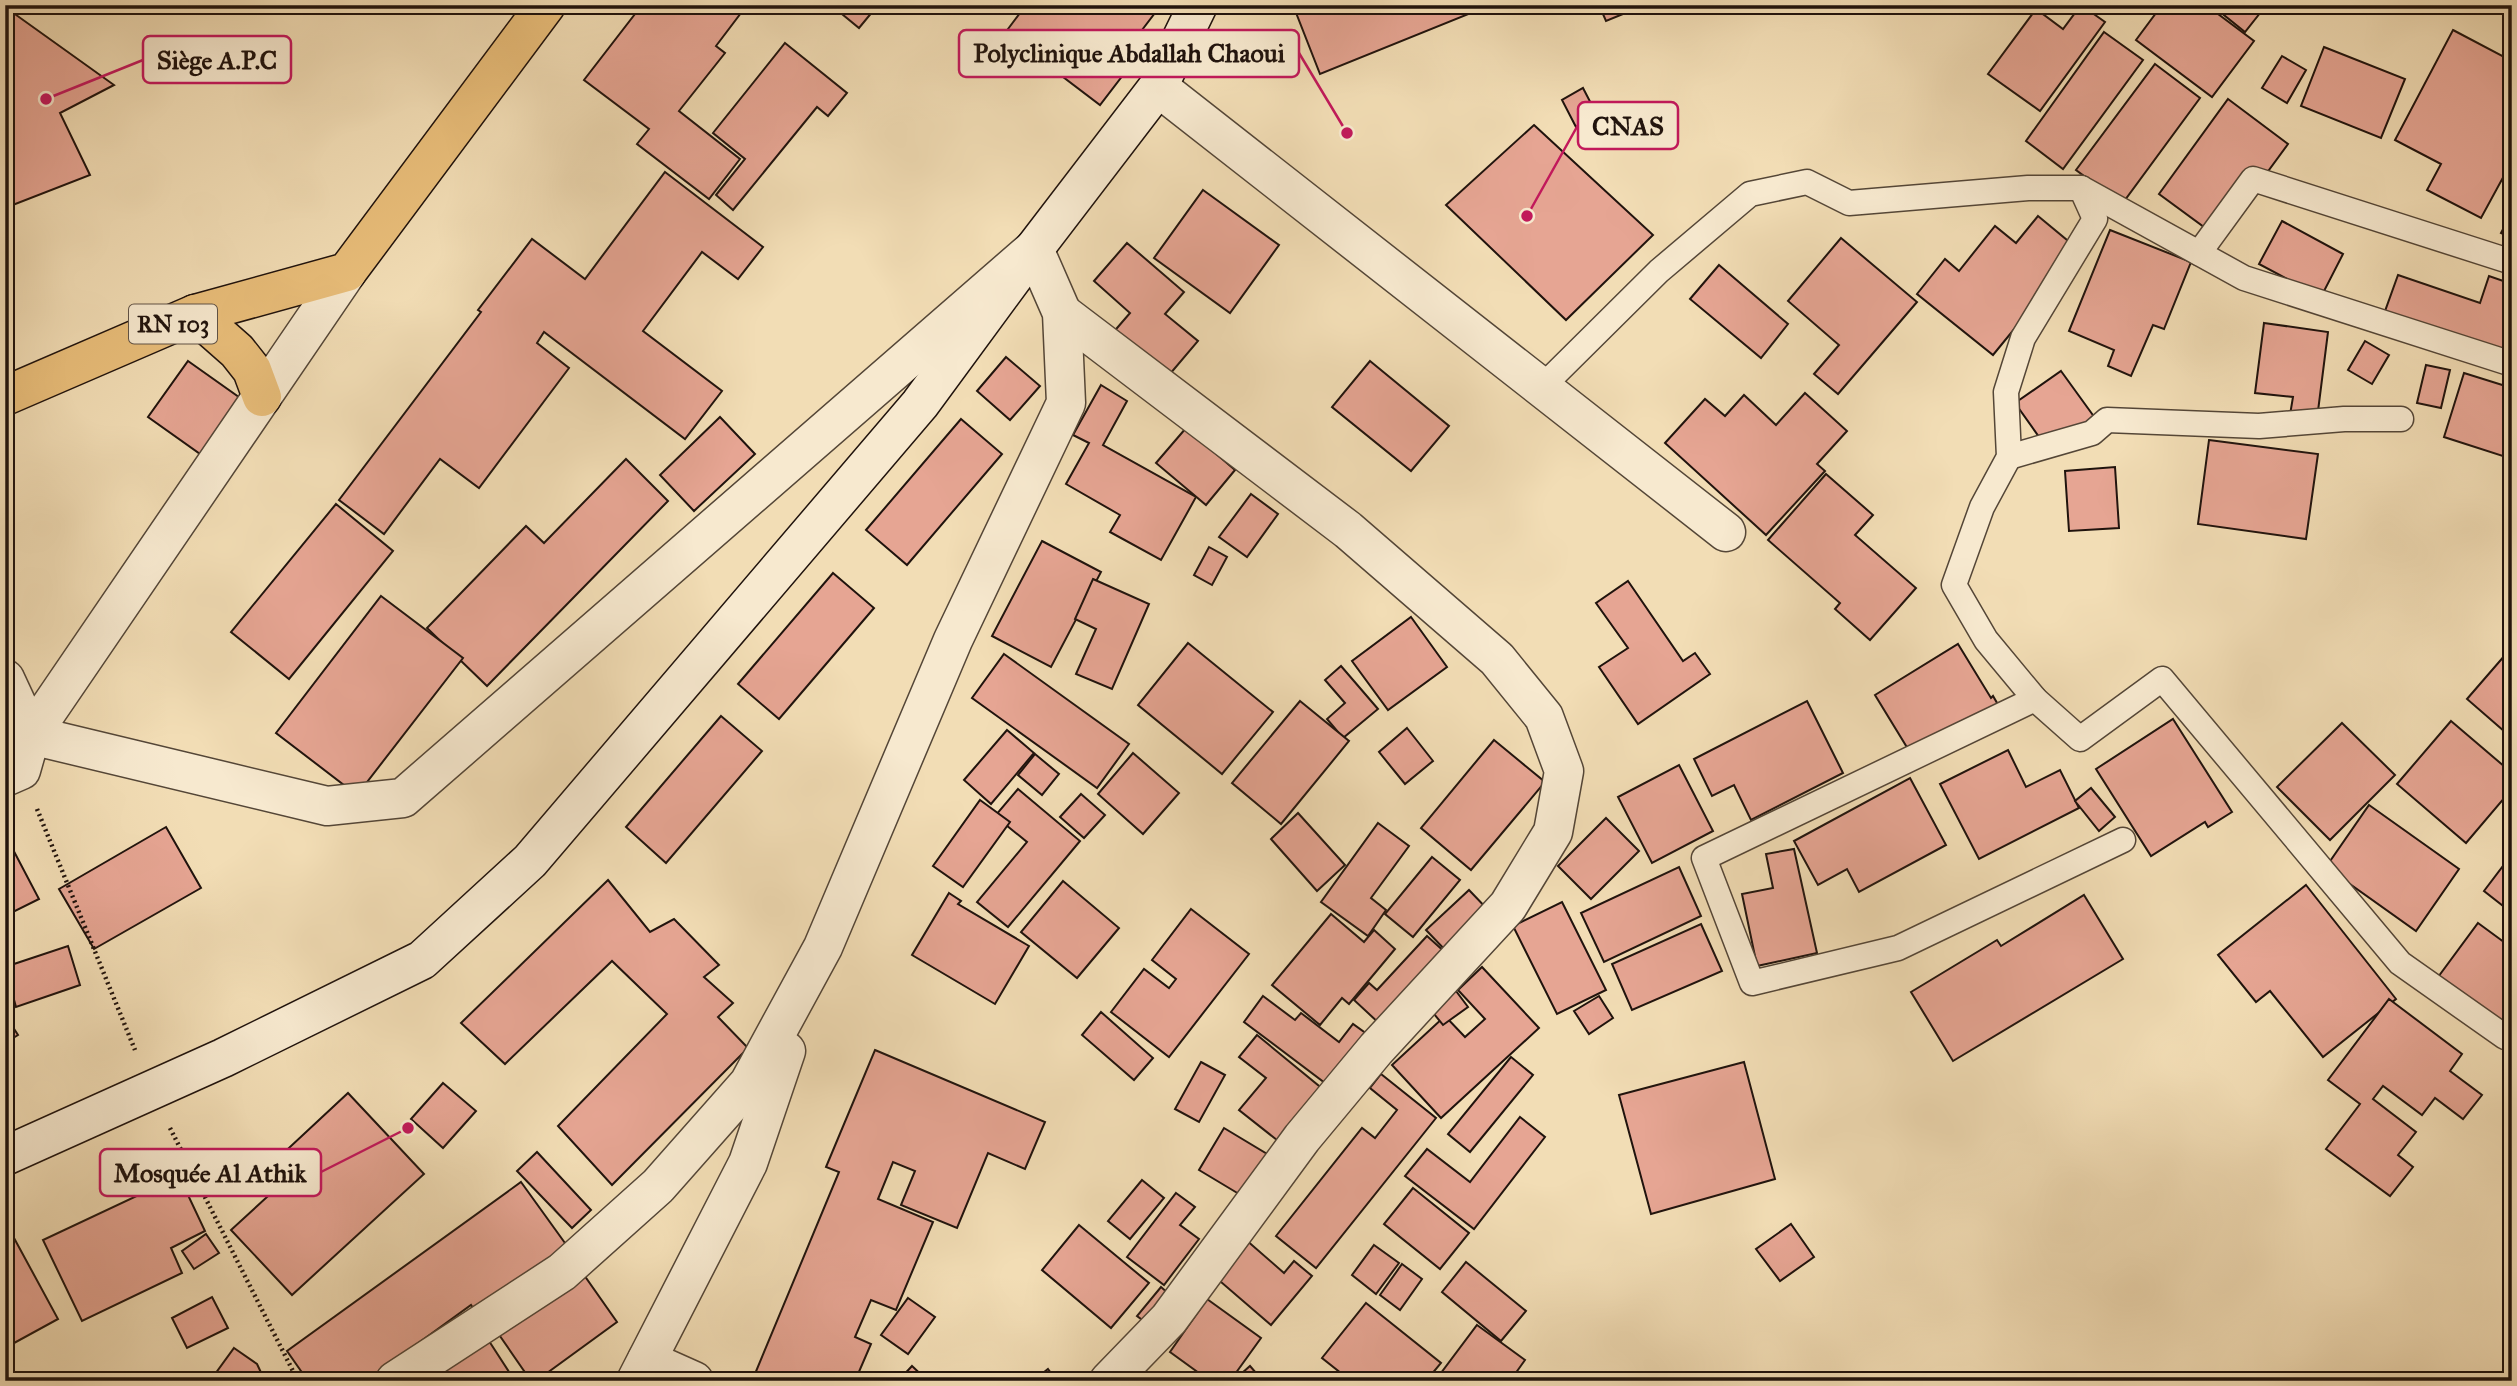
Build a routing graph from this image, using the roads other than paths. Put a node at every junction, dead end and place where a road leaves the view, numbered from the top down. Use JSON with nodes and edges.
{"nodes":[{"id":1,"x":547,"y":5,"type":"edge"},
{"id":2,"x":1198,"y":5,"type":"edge"},
{"id":3,"x":1158,"y":87,"type":"junction"},
{"id":4,"x":2081,"y":188,"type":"junction"},
{"id":5,"x":1034,"y":249,"type":"junction"},
{"id":6,"x":2199,"y":253,"type":"junction"},
{"id":7,"x":2512,"y":262,"type":"edge"},
{"id":8,"x":347,"y":272,"type":"junction"},
{"id":9,"x":1062,"y":313,"type":"junction"},
{"id":10,"x":195,"y":314,"type":"junction"},
{"id":11,"x":2512,"y":364,"type":"edge"},
{"id":12,"x":1541,"y":387,"type":"junction"},
{"id":13,"x":5,"y":396,"type":"edge"},
{"id":14,"x":262,"y":397,"type":"junction"},
{"id":15,"x":2401,"y":419,"type":"dead end"},
{"id":16,"x":2009,"y":457,"type":"junction"},
{"id":17,"x":1726,"y":532,"type":"dead end"},
{"id":18,"x":5,"y":679,"type":"edge"},
{"id":19,"x":2035,"y":699,"type":"junction"},
{"id":20,"x":19,"y":760,"type":"edge"},
{"id":21,"x":2123,"y":840,"type":"dead end"},
{"id":22,"x":823,"y":947,"type":"junction"},
{"id":23,"x":2512,"y":1030,"type":"edge"},
{"id":24,"x":5,"y":1156,"type":"edge"},
{"id":25,"x":642,"y":1370,"type":"edge"},
{"id":26,"x":395,"y":1381,"type":"edge"},
{"id":27,"x":694,"y":1381,"type":"edge"},
{"id":28,"x":1109,"y":1381,"type":"edge"}],
"edges":[{"from":1,"to":8,"type":"main road"},
{"from":2,"to":3,"type":"street"},
{"from":3,"to":5,"type":"street"},
{"from":3,"to":12,"type":"street"},
{"from":4,"to":6,"type":"lane"},
{"from":4,"to":12,"type":"lane"},
{"from":4,"to":16,"type":"lane"},
{"from":5,"to":9,"type":"street"},
{"from":5,"to":20,"type":"street"},
{"from":5,"to":24,"type":"street"},
{"from":6,"to":7,"type":"lane"},
{"from":6,"to":11,"type":"lane"},
{"from":8,"to":10,"type":"main road","number":"RN 103"},
{"from":8,"to":14,"type":"street"},
{"from":9,"to":22,"type":"street"},
{"from":9,"to":28,"type":"street"},
{"from":10,"to":13,"type":"main road","number":"RN 103"},
{"from":10,"to":14,"type":"main road"},
{"from":12,"to":17,"type":"street"},
{"from":14,"to":20,"type":"street"},
{"from":15,"to":16,"type":"lane"},
{"from":16,"to":19,"type":"lane"},
{"from":18,"to":20,"type":"street"},
{"from":19,"to":21,"type":"lane"},
{"from":19,"to":23,"type":"lane"},
{"from":22,"to":25,"type":"street"},
{"from":22,"to":26,"type":"street"},
{"from":25,"to":27,"type":"street"}]}
